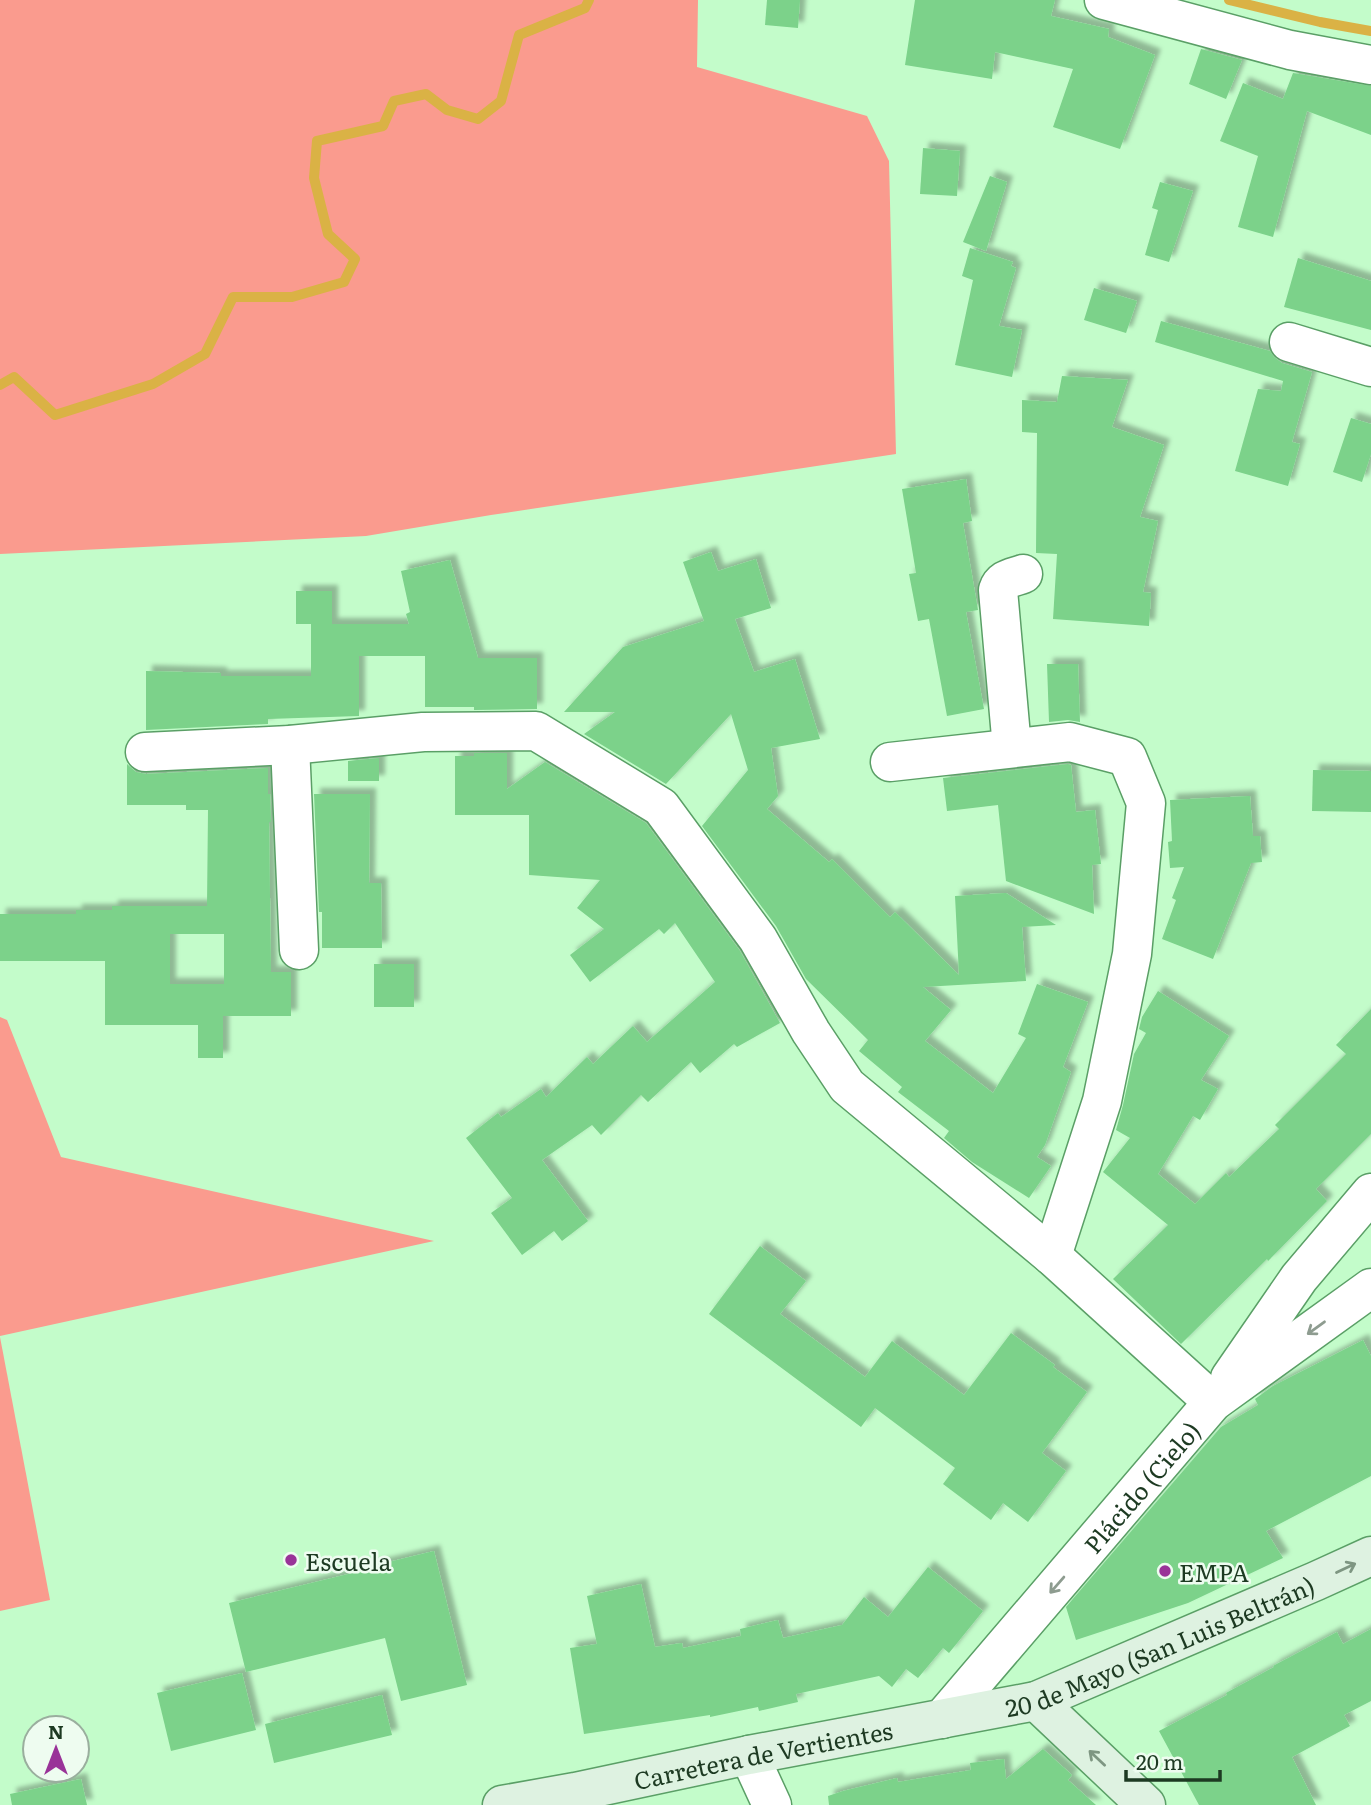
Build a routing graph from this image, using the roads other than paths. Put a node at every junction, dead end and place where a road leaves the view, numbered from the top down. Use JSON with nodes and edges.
{"nodes":[{"id":1,"x":1104,"y":0,"type":"edge"},
{"id":2,"x":1371,"y":65,"type":"edge"},
{"id":3,"x":1289,"y":342,"type":"dead end"},
{"id":4,"x":1371,"y":367,"type":"edge"},
{"id":5,"x":1023,"y":575,"type":"dead end"},
{"id":6,"x":290,"y":745,"type":"junction"},
{"id":7,"x":1012,"y":748,"type":"junction"},
{"id":8,"x":145,"y":751,"type":"dead end"},
{"id":9,"x":890,"y":762,"type":"dead end"},
{"id":10,"x":299,"y":950,"type":"dead end"},
{"id":11,"x":1371,"y":1193,"type":"edge"},
{"id":12,"x":1052,"y":1256,"type":"junction"},
{"id":13,"x":1371,"y":1288,"type":"edge"},
{"id":14,"x":1213,"y":1402,"type":"junction"},
{"id":15,"x":1371,"y":1556,"type":"edge"},
{"id":16,"x":1036,"y":1701,"type":"junction"},
{"id":17,"x":942,"y":1719,"type":"junction"},
{"id":18,"x":749,"y":1755,"type":"junction"},
{"id":19,"x":502,"y":1805,"type":"edge"},
{"id":20,"x":772,"y":1805,"type":"edge"},
{"id":21,"x":1146,"y":1805,"type":"edge"}],
"edges":[{"from":1,"to":2,"type":"street"},
{"from":3,"to":4,"type":"street"},
{"from":5,"to":7,"type":"street"},
{"from":6,"to":8,"type":"street"},
{"from":6,"to":10,"type":"street"},
{"from":6,"to":12,"type":"street"},
{"from":7,"to":9,"type":"street"},
{"from":7,"to":12,"type":"street"},
{"from":11,"to":14,"type":"street"},
{"from":12,"to":14,"type":"street"},
{"from":13,"to":14,"type":"street","name":"Plácido (Cielo)","one_way":true},
{"from":14,"to":17,"type":"street","name":"Plácido (Cielo)","one_way":true},
{"from":16,"to":15,"type":"main road","name":"20 de Mayo (San Luis Beltrán)","one_way":true},
{"from":16,"to":17,"type":"main road","name":"20 de Mayo (San Luis Beltrán)"},
{"from":21,"to":16,"type":"main road","one_way":true},
{"from":17,"to":18,"type":"main road","name":"Carretera de Vertientes"},
{"from":18,"to":19,"type":"main road","name":"Carretera de Vertientes"},
{"from":18,"to":20,"type":"street"}]}
